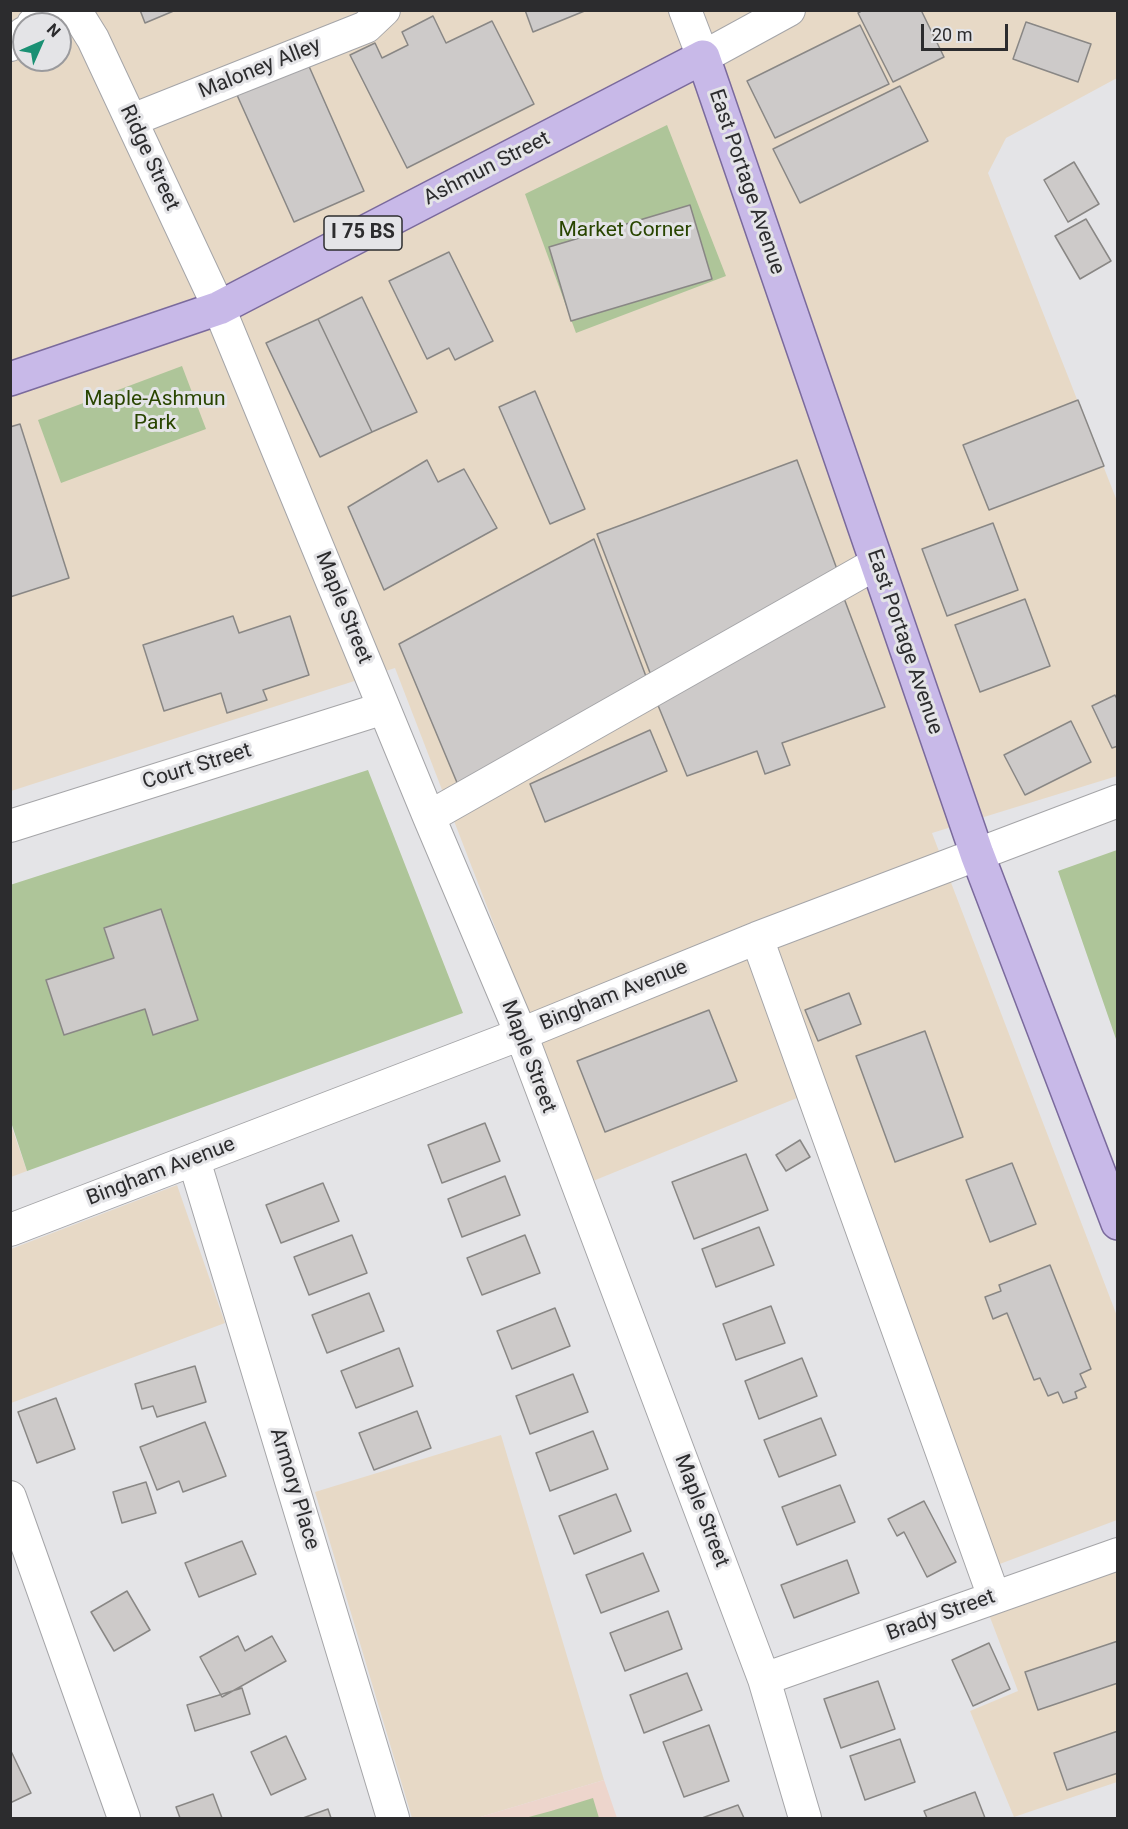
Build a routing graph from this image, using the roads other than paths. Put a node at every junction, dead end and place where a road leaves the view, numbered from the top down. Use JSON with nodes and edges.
{"nodes":[{"id":1,"x":75,"y":10,"type":"edge"},
{"id":2,"x":384,"y":10,"type":"edge"},
{"id":3,"x":685,"y":10,"type":"edge"},
{"id":4,"x":789,"y":10,"type":"edge"},
{"id":5,"x":703,"y":57,"type":"junction"},
{"id":6,"x":132,"y":120,"type":"junction"},
{"id":7,"x":219,"y":308,"type":"junction"},
{"id":8,"x":10,"y":378,"type":"edge"},
{"id":9,"x":877,"y":563,"type":"junction"},
{"id":10,"x":384,"y":708,"type":"junction"},
{"id":11,"x":1118,"y":801,"type":"edge"},
{"id":12,"x":429,"y":817,"type":"junction"},
{"id":13,"x":10,"y":826,"type":"edge"},
{"id":14,"x":977,"y":854,"type":"junction"},
{"id":15,"x":757,"y":938,"type":"junction"},
{"id":16,"x":520,"y":1034,"type":"junction"},
{"id":17,"x":194,"y":1160,"type":"junction"},
{"id":18,"x":1118,"y":1222,"type":"edge"},
{"id":19,"x":10,"y":1230,"type":"edge"},
{"id":20,"x":10,"y":1497,"type":"edge"},
{"id":21,"x":1118,"y":1554,"type":"edge"},
{"id":22,"x":994,"y":1598,"type":"junction"},
{"id":23,"x":764,"y":1679,"type":"junction"},
{"id":24,"x":124,"y":1818,"type":"edge"},
{"id":25,"x":393,"y":1818,"type":"edge"},
{"id":26,"x":805,"y":1818,"type":"edge"}],
"edges":[{"from":1,"to":6,"type":"street","name":"Ridge Street"},
{"from":2,"to":6,"type":"street","name":"Maloney Alley"},
{"from":3,"to":5,"type":"street"},
{"from":4,"to":5,"type":"street","name":"Ashmun Street"},
{"from":5,"to":7,"type":"main road","name":"Ashmun Street","number":"I 75 BS"},
{"from":5,"to":9,"type":"main road","name":"East Portage Avenue"},
{"from":6,"to":7,"type":"street","name":"Ridge Street"},
{"from":7,"to":8,"type":"main road","name":"Ashmun Street","number":"I 75 BS"},
{"from":7,"to":10,"type":"street","name":"Maple Street"},
{"from":9,"to":12,"type":"street"},
{"from":9,"to":14,"type":"main road","name":"East Portage Avenue"},
{"from":10,"to":12,"type":"street","name":"Maple Street"},
{"from":10,"to":13,"type":"street","name":"Court Street"},
{"from":11,"to":14,"type":"street","name":"Bingham Avenue"},
{"from":12,"to":16,"type":"street","name":"Maple Street"},
{"from":14,"to":15,"type":"street","name":"Bingham Avenue"},
{"from":14,"to":18,"type":"main road","name":"East Portage Avenue"},
{"from":15,"to":16,"type":"street","name":"Bingham Avenue"},
{"from":15,"to":22,"type":"street"},
{"from":16,"to":17,"type":"street","name":"Bingham Avenue"},
{"from":16,"to":23,"type":"street","name":"Maple Street"},
{"from":17,"to":19,"type":"street","name":"Bingham Avenue"},
{"from":17,"to":25,"type":"street","name":"Armory Place"},
{"from":20,"to":24,"type":"street"},
{"from":21,"to":22,"type":"street","name":"Brady Street"},
{"from":22,"to":23,"type":"street","name":"Brady Street"},
{"from":23,"to":26,"type":"street","name":"Maple Street"}]}
